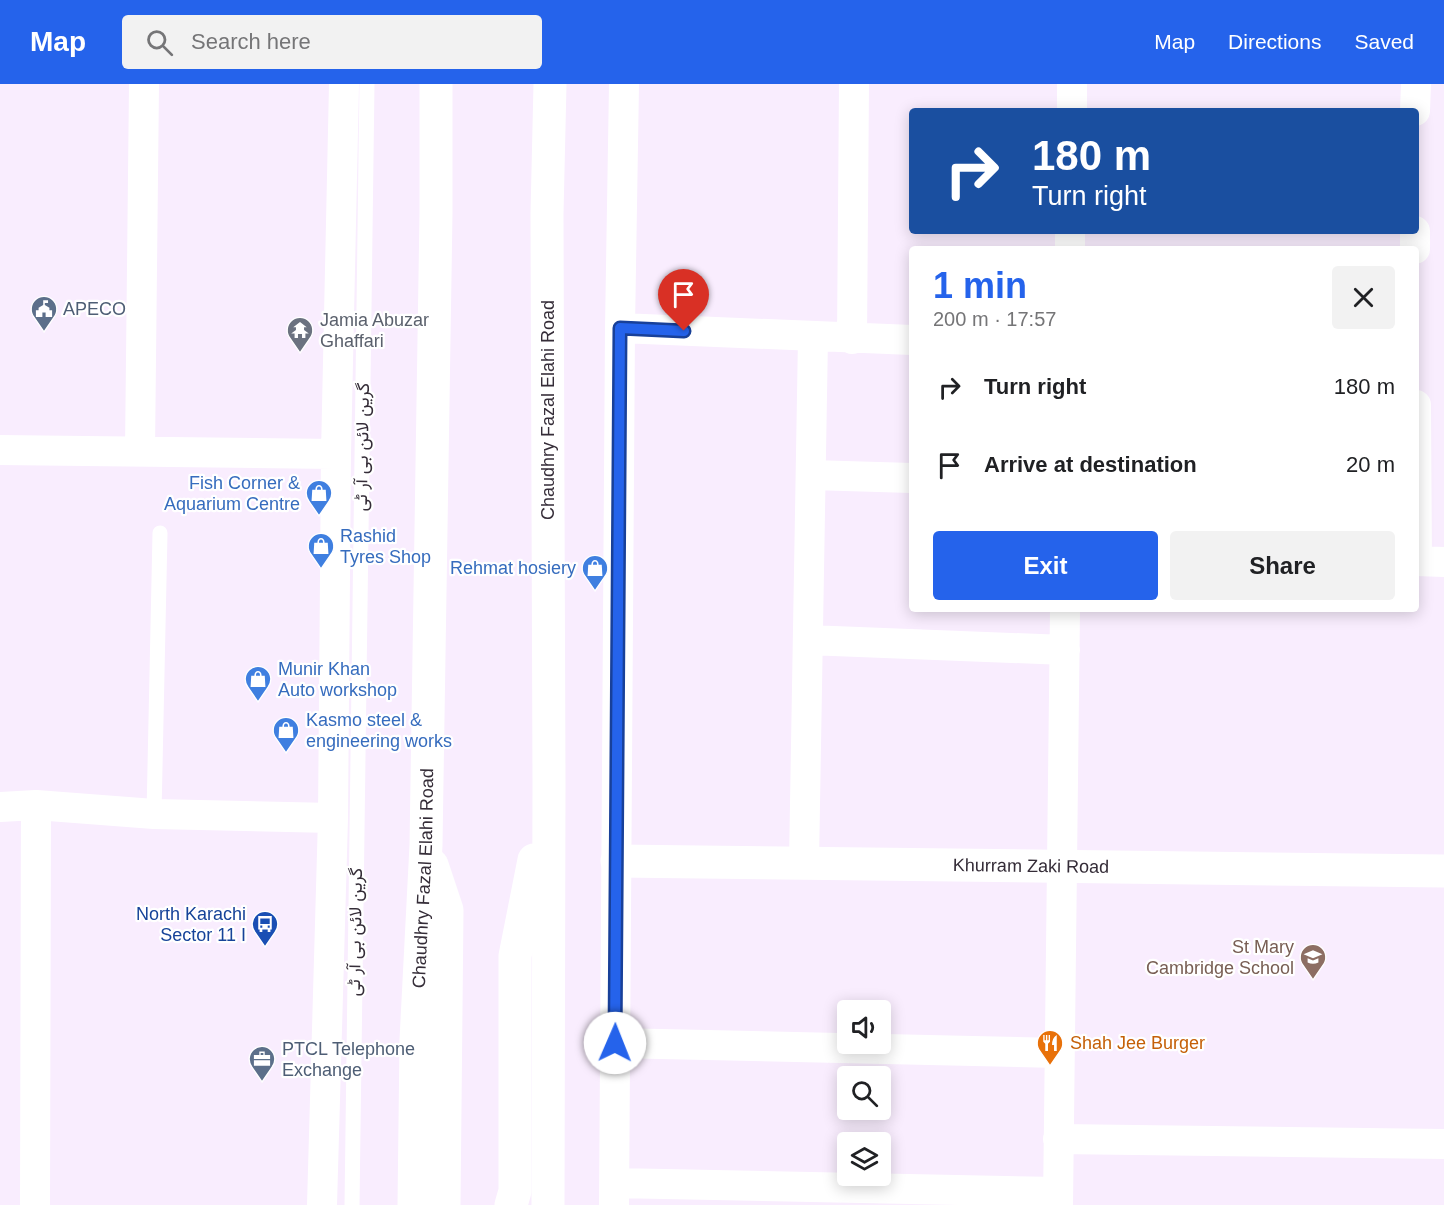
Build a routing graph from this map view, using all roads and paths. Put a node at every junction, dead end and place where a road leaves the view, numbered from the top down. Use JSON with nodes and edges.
{"nodes":[{"id":1,"x":144,"y":84,"type":"edge"},
{"id":2,"x":344,"y":84,"type":"edge"},
{"id":3,"x":367,"y":84,"type":"edge"},
{"id":4,"x":436,"y":84,"type":"edge"},
{"id":5,"x":550,"y":84,"type":"edge"},
{"id":6,"x":624,"y":84,"type":"edge"},
{"id":7,"x":854,"y":84,"type":"edge"},
{"id":8,"x":1072,"y":84,"type":"edge"},
{"id":9,"x":1416,"y":84,"type":"edge"},
{"id":10,"x":1072,"y":108,"type":"edge"},
{"id":11,"x":1416,"y":108,"type":"edge"},
{"id":12,"x":620,"y":328,"type":"junction"},
{"id":13,"x":813,"y":337,"type":"junction"},
{"id":14,"x":852,"y":339,"type":"junction"},
{"id":15,"x":909,"y":340,"type":"edge"},
{"id":16,"x":0,"y":450,"type":"edge"},
{"id":17,"x":140,"y":452,"type":"junction"},
{"id":18,"x":336,"y":454,"type":"junction"},
{"id":19,"x":811,"y":475,"type":"junction"},
{"id":20,"x":909,"y":478,"type":"edge"},
{"id":21,"x":160,"y":533,"type":"dead end"},
{"id":22,"x":1419,"y":561,"type":"edge"},
{"id":23,"x":1444,"y":562,"type":"edge"},
{"id":24,"x":1065,"y":612,"type":"edge"},
{"id":25,"x":808,"y":640,"type":"junction"},
{"id":26,"x":1065,"y":651,"type":"junction"},
{"id":27,"x":549,"y":785,"type":"junction"},
{"id":28,"x":36,"y":805,"type":"junction"},
{"id":29,"x":0,"y":807,"type":"edge"},
{"id":30,"x":154,"y":814,"type":"junction"},
{"id":31,"x":333,"y":818,"type":"junction"},
{"id":32,"x":426,"y":845,"type":"junction"},
{"id":33,"x":617,"y":861,"type":"junction"},
{"id":34,"x":804,"y":863,"type":"junction"},
{"id":35,"x":1062,"y":866,"type":"junction"},
{"id":36,"x":1444,"y":871,"type":"edge"},
{"id":37,"x":615,"y":1043,"type":"junction"},
{"id":38,"x":1059,"y":1053,"type":"junction"},
{"id":39,"x":1058,"y":1139,"type":"junction"},
{"id":40,"x":1444,"y":1144,"type":"edge"},
{"id":41,"x":615,"y":1194,"type":"edge"},
{"id":42,"x":1058,"y":1198,"type":"edge"},
{"id":43,"x":35,"y":1205,"type":"edge"},
{"id":44,"x":322,"y":1205,"type":"edge"},
{"id":45,"x":352,"y":1205,"type":"edge"},
{"id":46,"x":414,"y":1205,"type":"edge"},
{"id":47,"x":444,"y":1205,"type":"edge"},
{"id":48,"x":511,"y":1205,"type":"edge"},
{"id":49,"x":548,"y":1205,"type":"edge"}],
"edges":[{"from":1,"to":17,"type":"street"},
{"from":2,"to":18,"type":"street"},
{"from":3,"to":45,"type":"lane","name":"گرین لائن بی آر ٹی"},
{"from":4,"to":32,"type":"main road","name":"Chaudhry Fazal Elahi Road"},
{"from":5,"to":27,"type":"main road","name":"Chaudhry Fazal Elahi Road"},
{"from":6,"to":12,"type":"street"},
{"from":7,"to":14,"type":"street"},
{"from":8,"to":10,"type":"street"},
{"from":9,"to":11,"type":"street"},
{"from":12,"to":13,"type":"street"},
{"from":12,"to":33,"type":"street"},
{"from":13,"to":14,"type":"street"},
{"from":13,"to":19,"type":"street"},
{"from":14,"to":15,"type":"street"},
{"from":16,"to":17,"type":"street"},
{"from":17,"to":18,"type":"street"},
{"from":18,"to":31,"type":"street"},
{"from":19,"to":20,"type":"street"},
{"from":19,"to":25,"type":"street"},
{"from":21,"to":30,"type":"lane"},
{"from":22,"to":23,"type":"street"},
{"from":24,"to":26,"type":"street"},
{"from":25,"to":26,"type":"street"},
{"from":25,"to":34,"type":"street"},
{"from":26,"to":35,"type":"street"},
{"from":27,"to":48,"type":"main road"},
{"from":27,"to":49,"type":"main road","name":"Chaudhry Fazal Elahi Road"},
{"from":28,"to":29,"type":"street"},
{"from":28,"to":30,"type":"street"},
{"from":28,"to":43,"type":"street"},
{"from":30,"to":31,"type":"street"},
{"from":31,"to":44,"type":"street"},
{"from":32,"to":46,"type":"main road","name":"Chaudhry Fazal Elahi Road"},
{"from":32,"to":47,"type":"main road"},
{"from":33,"to":34,"type":"main road","name":"Khurram Zaki Road"},
{"from":33,"to":37,"type":"street"},
{"from":34,"to":35,"type":"main road","name":"Khurram Zaki Road"},
{"from":35,"to":36,"type":"main road","name":"Khurram Zaki Road"},
{"from":35,"to":38,"type":"street"},
{"from":37,"to":38,"type":"street"},
{"from":37,"to":41,"type":"street"},
{"from":38,"to":39,"type":"street"},
{"from":39,"to":40,"type":"street"},
{"from":39,"to":42,"type":"street"},
{"from":41,"to":42,"type":"street"}]}
